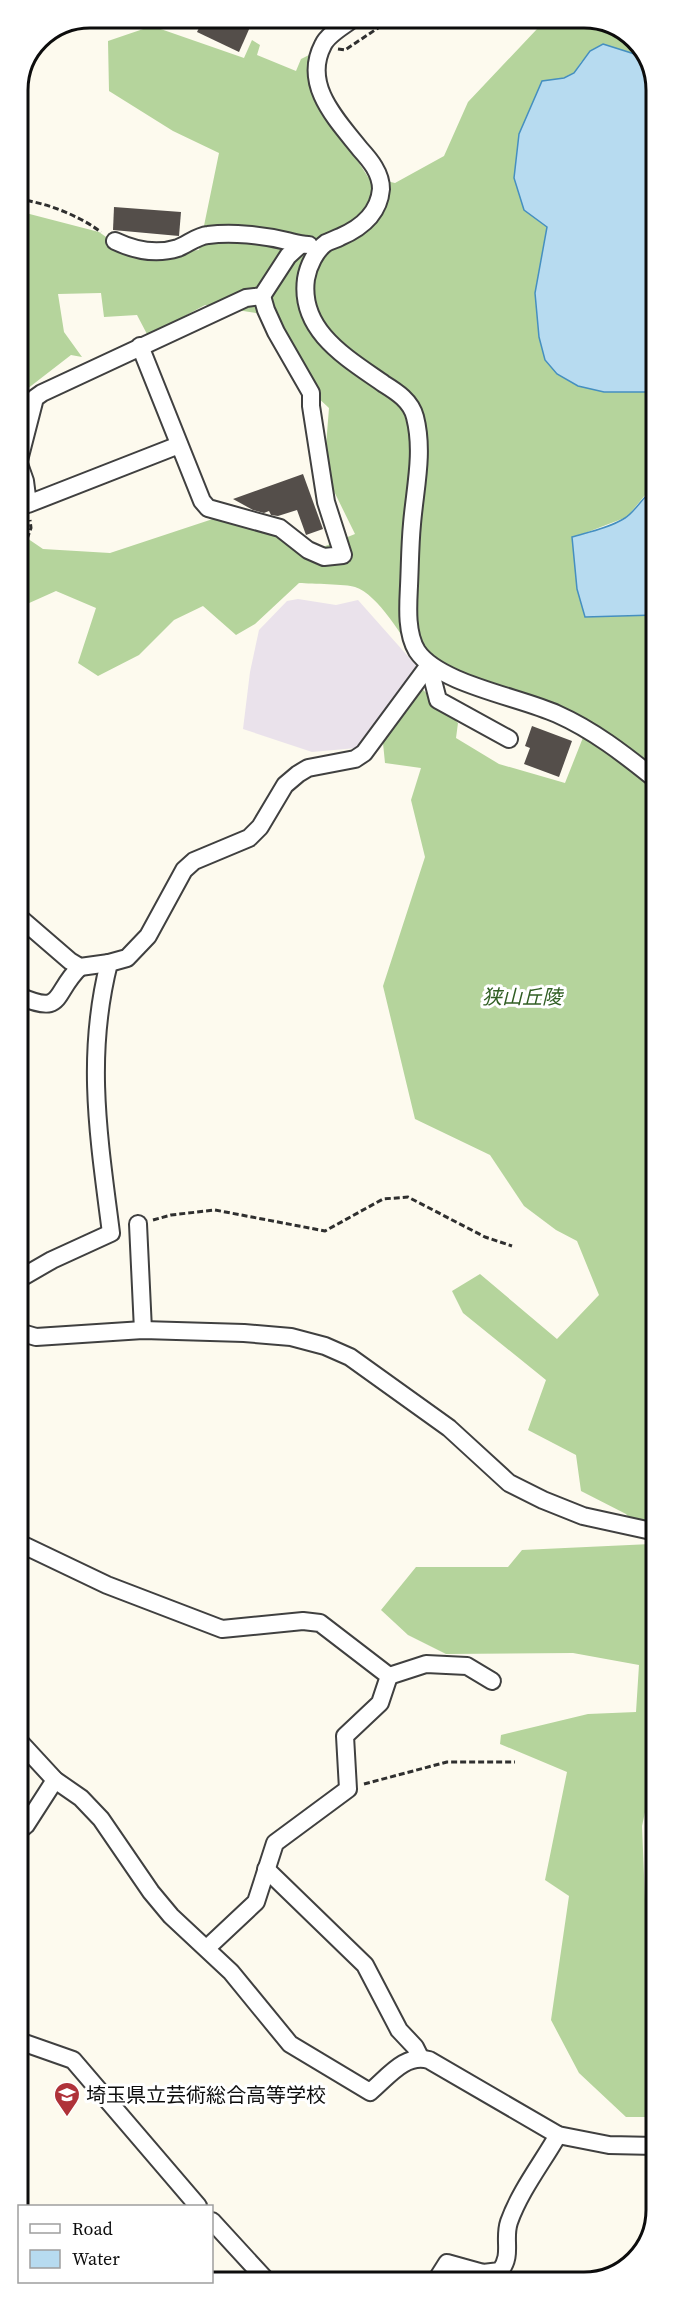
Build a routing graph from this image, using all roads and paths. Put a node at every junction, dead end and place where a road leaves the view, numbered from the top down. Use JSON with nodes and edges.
{"nodes":[{"id":1,"x":340,"y":29,"type":"edge"},
{"id":2,"x":377,"y":29,"type":"edge"},
{"id":3,"x":332,"y":47,"type":"dead end"},
{"id":4,"x":28,"y":201,"type":"edge"},
{"id":5,"x":115,"y":241,"type":"joint"},
{"id":6,"x":325,"y":244,"type":"junction"},
{"id":7,"x":299,"y":246,"type":"junction"},
{"id":8,"x":262,"y":296,"type":"junction"},
{"id":9,"x":140,"y":346,"type":"junction"},
{"id":10,"x":28,"y":427,"type":"edge"},
{"id":11,"x":179,"y":445,"type":"junction"},
{"id":12,"x":28,"y":504,"type":"joint"},
{"id":13,"x":28,"y":536,"type":"edge"},
{"id":14,"x":429,"y":665,"type":"junction"},
{"id":15,"x":509,"y":739,"type":"dead end"},
{"id":16,"x":646,"y":772,"type":"edge"},
{"id":17,"x":28,"y":925,"type":"edge"},
{"id":18,"x":109,"y":963,"type":"junction"},
{"id":19,"x":80,"y":967,"type":"junction"},
{"id":20,"x":28,"y":1000,"type":"edge"},
{"id":21,"x":138,"y":1224,"type":"joint"},
{"id":22,"x":512,"y":1246,"type":"dead end"},
{"id":23,"x":28,"y":1274,"type":"edge"},
{"id":24,"x":143,"y":1330,"type":"junction"},
{"id":25,"x":28,"y":1335,"type":"edge"},
{"id":26,"x":646,"y":1530,"type":"edge"},
{"id":27,"x":28,"y":1547,"type":"edge"},
{"id":28,"x":389,"y":1676,"type":"junction"},
{"id":29,"x":492,"y":1682,"type":"dead end"},
{"id":30,"x":28,"y":1752,"type":"edge"},
{"id":31,"x":515,"y":1762,"type":"dead end"},
{"id":32,"x":55,"y":1780,"type":"junction"},
{"id":33,"x":348,"y":1789,"type":"junction"},
{"id":34,"x":28,"y":1822,"type":"edge"},
{"id":35,"x":266,"y":1869,"type":"junction"},
{"id":36,"x":207,"y":1948,"type":"junction"},
{"id":37,"x":28,"y":2044,"type":"edge"},
{"id":38,"x":420,"y":2057,"type":"junction"},
{"id":39,"x":558,"y":2135,"type":"junction"},
{"id":40,"x":646,"y":2146,"type":"edge"},
{"id":41,"x":197,"y":2205,"type":"edge"},
{"id":42,"x":213,"y":2222,"type":"edge"},
{"id":43,"x":259,"y":2272,"type":"edge"},
{"id":44,"x":441,"y":2272,"type":"edge"},
{"id":45,"x":479,"y":2272,"type":"edge"},
{"id":46,"x":492,"y":2272,"type":"edge"}],
"edges":[{"from":1,"to":6,"type":"street"},
{"from":2,"to":3,"type":"path"},
{"from":4,"to":5,"type":"path"},
{"from":5,"to":7,"type":"street"},
{"from":6,"to":7,"type":"street"},
{"from":6,"to":14,"type":"street"},
{"from":7,"to":8,"type":"street"},
{"from":8,"to":9,"type":"street"},
{"from":8,"to":11,"type":"street"},
{"from":9,"to":10,"type":"street"},
{"from":9,"to":11,"type":"street"},
{"from":11,"to":12,"type":"street"},
{"from":12,"to":13,"type":"path"},
{"from":14,"to":15,"type":"street"},
{"from":14,"to":16,"type":"street"},
{"from":14,"to":18,"type":"street"},
{"from":17,"to":19,"type":"street"},
{"from":18,"to":19,"type":"street"},
{"from":18,"to":23,"type":"street"},
{"from":19,"to":20,"type":"street"},
{"from":21,"to":22,"type":"path"},
{"from":21,"to":24,"type":"street"},
{"from":24,"to":25,"type":"street"},
{"from":24,"to":26,"type":"street"},
{"from":27,"to":28,"type":"street"},
{"from":28,"to":29,"type":"street"},
{"from":28,"to":33,"type":"street"},
{"from":30,"to":32,"type":"street"},
{"from":31,"to":33,"type":"path"},
{"from":32,"to":34,"type":"street"},
{"from":32,"to":36,"type":"street"},
{"from":33,"to":35,"type":"street"},
{"from":35,"to":36,"type":"street"},
{"from":35,"to":38,"type":"street"},
{"from":36,"to":38,"type":"street"},
{"from":37,"to":41,"type":"street"},
{"from":38,"to":39,"type":"street"},
{"from":39,"to":40,"type":"street"},
{"from":39,"to":46,"type":"street"},
{"from":42,"to":43,"type":"street"},
{"from":44,"to":45,"type":"street"}]}
